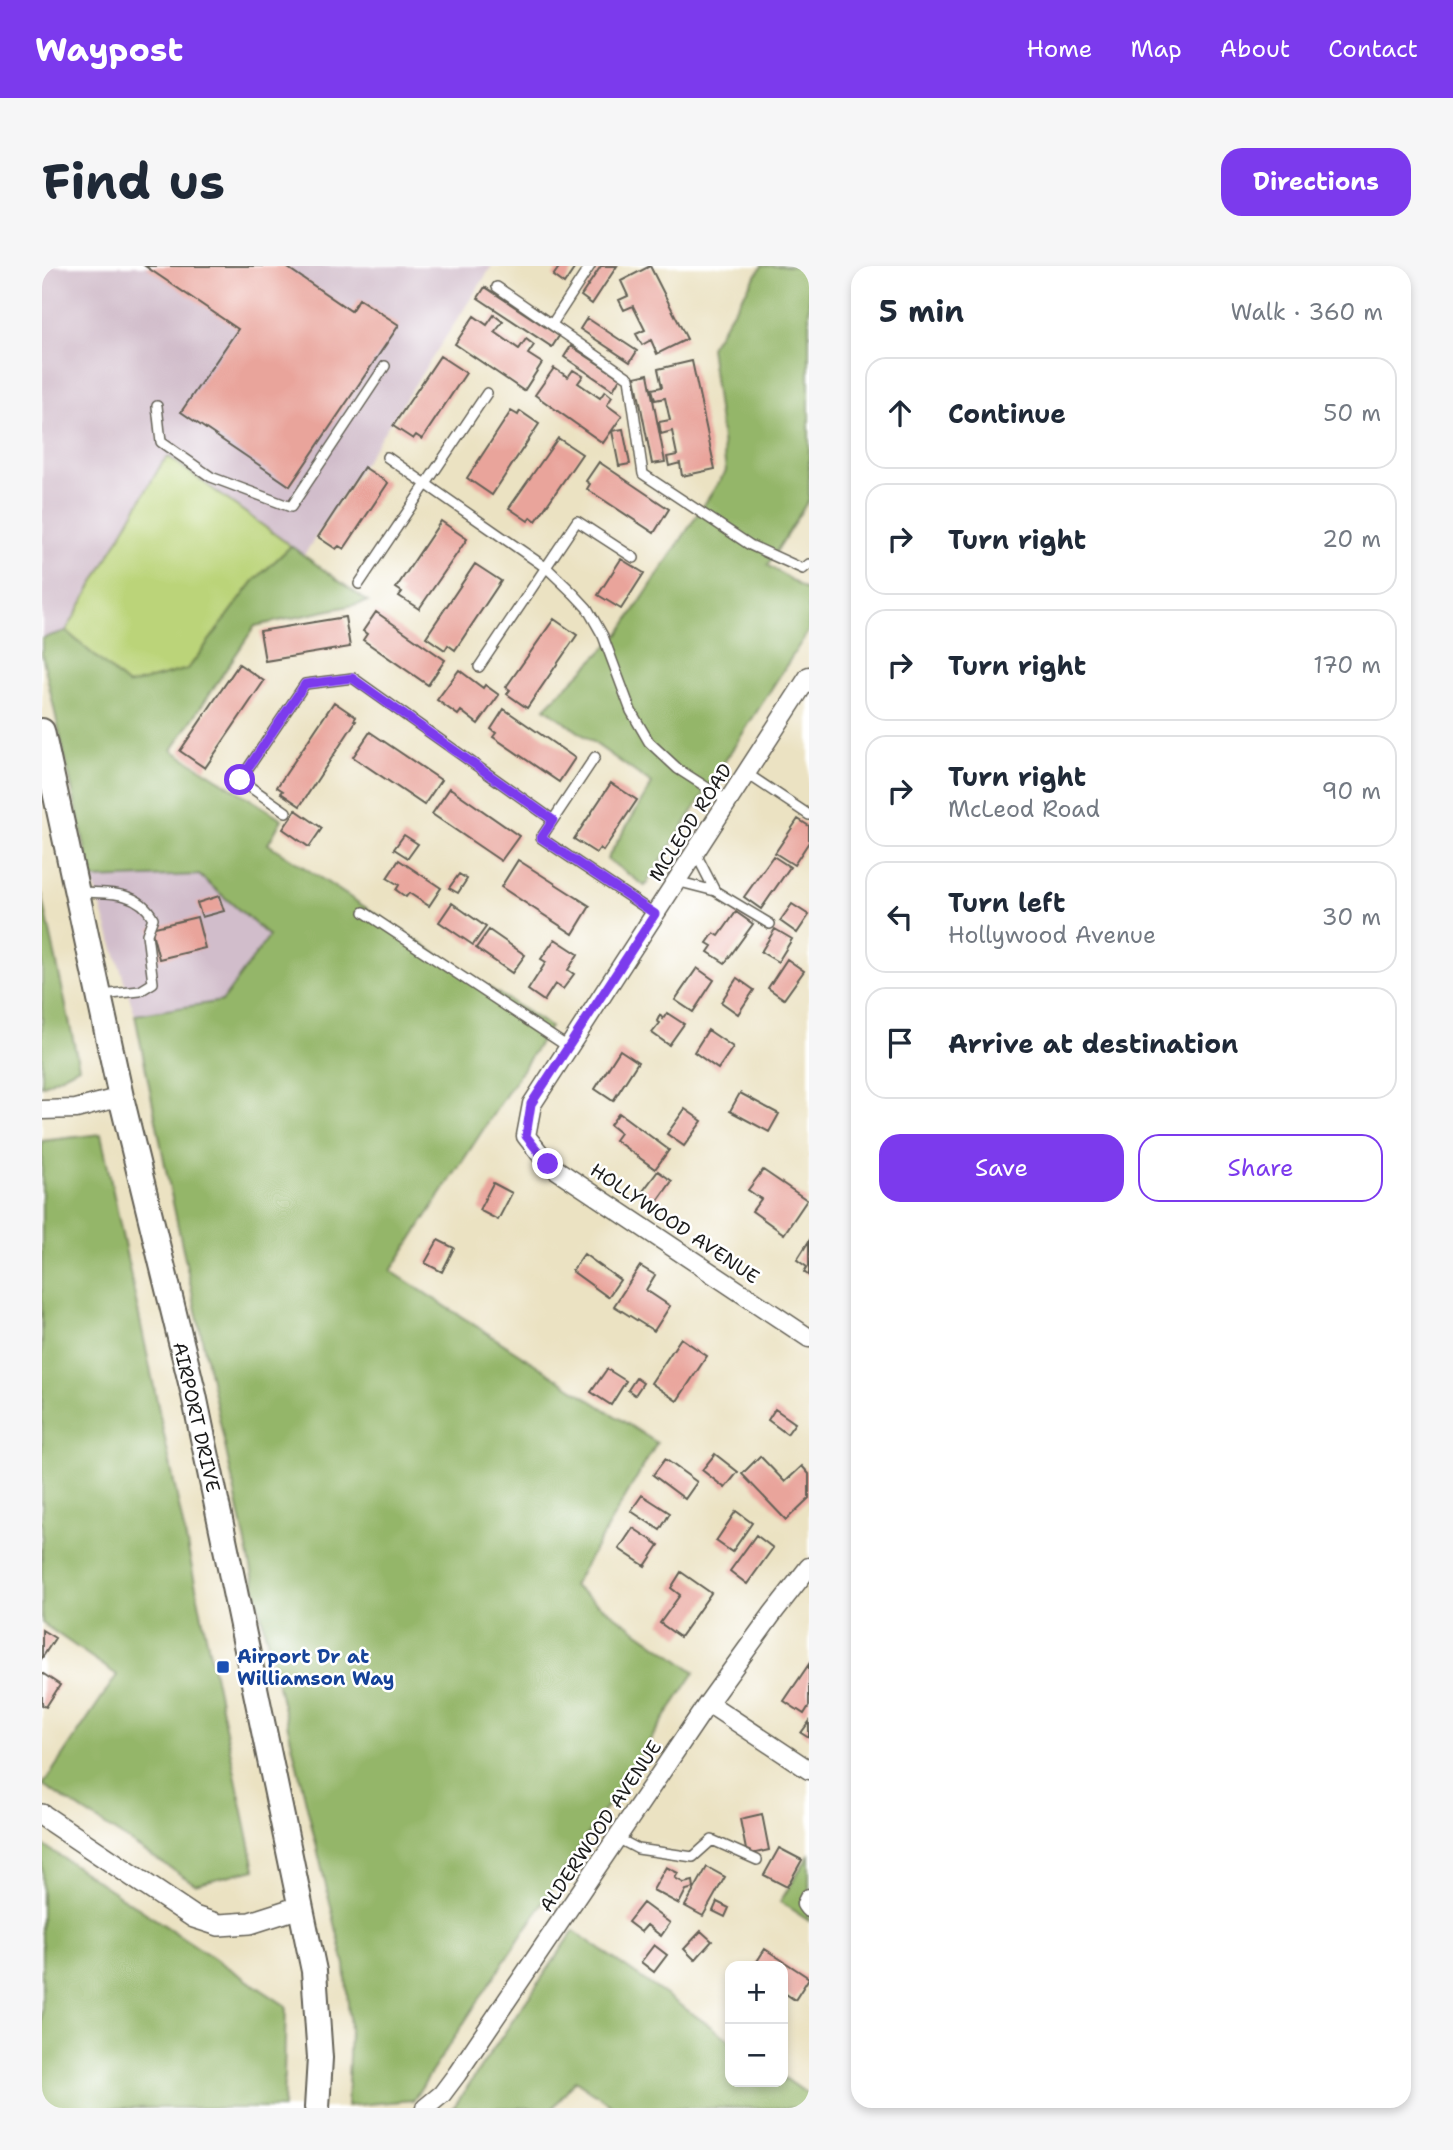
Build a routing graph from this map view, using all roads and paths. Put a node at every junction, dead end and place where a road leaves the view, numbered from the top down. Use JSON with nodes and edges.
{"nodes":[{"id":1,"x":590,"y":266,"type":"edge"},
{"id":2,"x":497,"y":287,"type":"dead end"},
{"id":3,"x":552,"y":324,"type":"junction"},
{"id":4,"x":386,"y":366,"type":"dead end"},
{"id":5,"x":487,"y":393,"type":"dead end"},
{"id":6,"x":157,"y":406,"type":"dead end"},
{"id":7,"x":387,"y":457,"type":"dead end"},
{"id":8,"x":426,"y":484,"type":"junction"},
{"id":9,"x":634,"y":558,"type":"dead end"},
{"id":10,"x":809,"y":564,"type":"edge"},
{"id":11,"x":546,"y":568,"type":"junction"},
{"id":12,"x":359,"y":584,"type":"dead end"},
{"id":13,"x":480,"y":667,"type":"dead end"},
{"id":14,"x":809,"y":676,"type":"edge"},
{"id":15,"x":42,"y":732,"type":"edge"},
{"id":16,"x":595,"y":757,"type":"dead end"},
{"id":17,"x":746,"y":773,"type":"junction"},
{"id":18,"x":728,"y":800,"type":"junction"},
{"id":19,"x":286,"y":812,"type":"dead end"},
{"id":20,"x":809,"y":815,"type":"edge"},
{"id":21,"x":553,"y":820,"type":"junction"},
{"id":22,"x":695,"y":852,"type":"junction"},
{"id":23,"x":676,"y":881,"type":"junction"},
{"id":24,"x":715,"y":891,"type":"junction"},
{"id":25,"x":77,"y":892,"type":"junction"},
{"id":26,"x":364,"y":912,"type":"dead end"},
{"id":27,"x":655,"y":914,"type":"junction"},
{"id":28,"x":770,"y":924,"type":"dead end"},
{"id":29,"x":99,"y":995,"type":"junction"},
{"id":30,"x":568,"y":1047,"type":"junction"},
{"id":31,"x":121,"y":1097,"type":"junction"},
{"id":32,"x":42,"y":1110,"type":"edge"},
{"id":33,"x":526,"y":1136,"type":"joint"},
{"id":34,"x":809,"y":1338,"type":"edge"},
{"id":35,"x":809,"y":1567,"type":"edge"},
{"id":36,"x":708,"y":1703,"type":"junction"},
{"id":37,"x":809,"y":1770,"type":"edge"},
{"id":38,"x":42,"y":1815,"type":"edge"},
{"id":39,"x":617,"y":1838,"type":"junction"},
{"id":40,"x":757,"y":1860,"type":"dead end"},
{"id":41,"x":809,"y":1898,"type":"edge"},
{"id":42,"x":300,"y":1907,"type":"junction"},
{"id":43,"x":809,"y":1908,"type":"edge"},
{"id":44,"x":317,"y":2108,"type":"edge"},
{"id":45,"x":425,"y":2108,"type":"edge"}],
"edges":[{"from":1,"to":3,"type":"lane"},
{"from":2,"to":3,"type":"lane"},
{"from":3,"to":10,"type":"lane"},
{"from":4,"to":6,"type":"lane"},
{"from":5,"to":8,"type":"lane"},
{"from":7,"to":8,"type":"lane"},
{"from":8,"to":11,"type":"lane"},
{"from":8,"to":12,"type":"lane"},
{"from":9,"to":11,"type":"lane"},
{"from":11,"to":13,"type":"lane"},
{"from":11,"to":18,"type":"lane"},
{"from":14,"to":17,"type":"street","name":"MCLEOD ROAD"},
{"from":15,"to":25,"type":"main road","name":"AIRPORT DRIVE"},
{"from":16,"to":21,"type":"lane"},
{"from":17,"to":18,"type":"street","name":"MCLEOD ROAD"},
{"from":17,"to":20,"type":"lane"},
{"from":18,"to":22,"type":"street","name":"MCLEOD ROAD"},
{"from":19,"to":21,"type":"lane"},
{"from":21,"to":27,"type":"lane"},
{"from":22,"to":23,"type":"street","name":"MCLEOD ROAD"},
{"from":22,"to":24,"type":"lane"},
{"from":23,"to":24,"type":"lane"},
{"from":23,"to":27,"type":"street","name":"MCLEOD ROAD"},
{"from":24,"to":28,"type":"lane"},
{"from":25,"to":29,"type":"main road","name":"AIRPORT DRIVE"},
{"from":25,"to":29,"type":"lane"},
{"from":26,"to":30,"type":"lane"},
{"from":27,"to":30,"type":"street","name":"MCLEOD ROAD"},
{"from":29,"to":31,"type":"main road","name":"AIRPORT DRIVE"},
{"from":30,"to":33,"type":"street","name":"MCLEOD ROAD"},
{"from":31,"to":32,"type":"street"},
{"from":31,"to":42,"type":"main road","name":"AIRPORT DRIVE"},
{"from":33,"to":34,"type":"street","name":"HOLLYWOOD AVENUE"},
{"from":35,"to":36,"type":"street","name":"ALDERWOOD AVENUE"},
{"from":36,"to":37,"type":"street"},
{"from":36,"to":39,"type":"street","name":"ALDERWOOD AVENUE"},
{"from":38,"to":42,"type":"street"},
{"from":39,"to":40,"type":"lane"},
{"from":39,"to":45,"type":"street","name":"ALDERWOOD AVENUE"},
{"from":41,"to":43,"type":"street"},
{"from":42,"to":44,"type":"main road","name":"AIRPORT DRIVE"}]}
